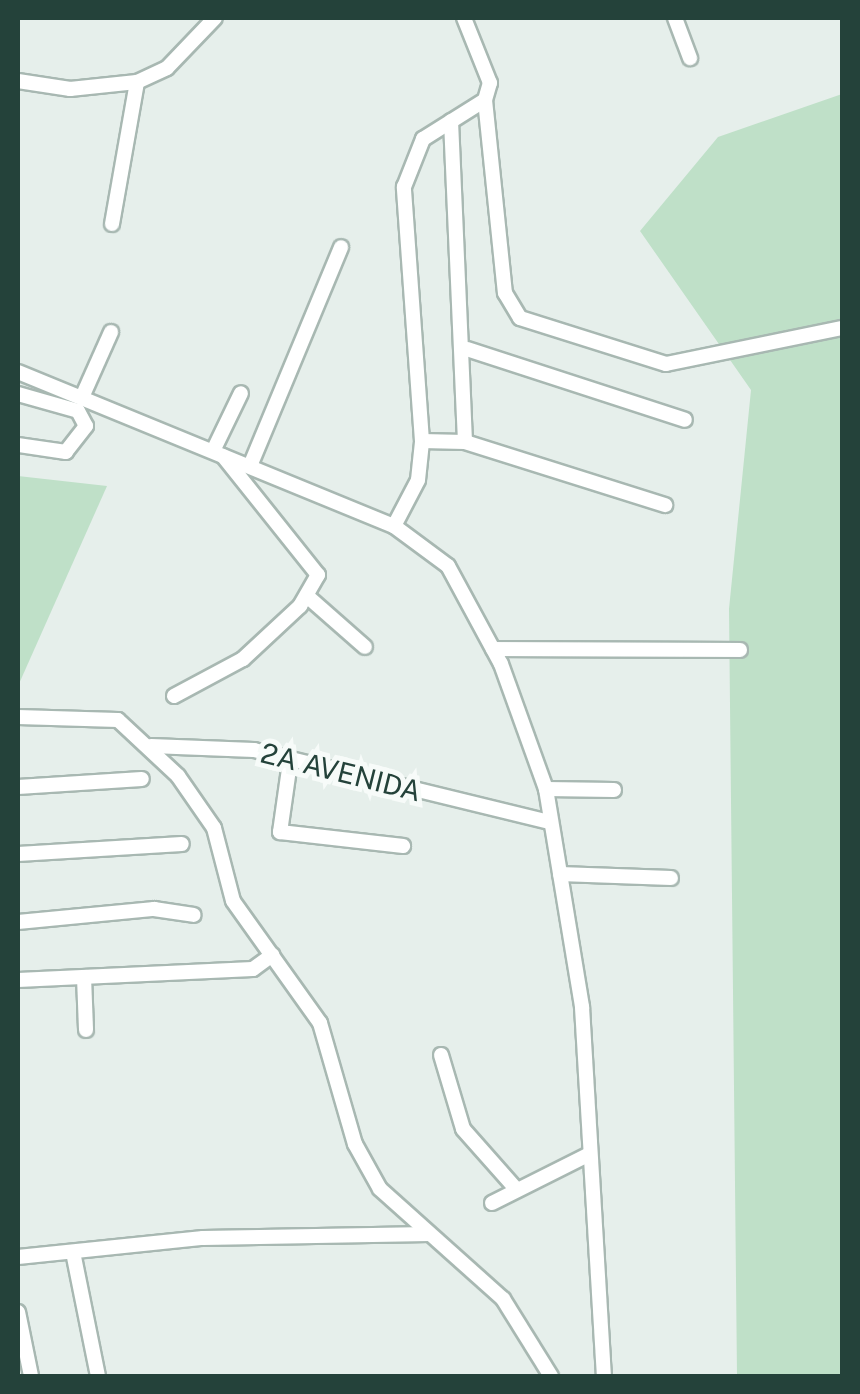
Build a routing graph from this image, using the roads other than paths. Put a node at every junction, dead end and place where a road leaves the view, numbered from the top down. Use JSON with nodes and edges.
{"nodes":[{"id":1,"x":215,"y":18,"type":"edge"},
{"id":2,"x":464,"y":18,"type":"edge"},
{"id":3,"x":675,"y":18,"type":"edge"},
{"id":4,"x":690,"y":58,"type":"dead end"},
{"id":5,"x":18,"y":81,"type":"edge"},
{"id":6,"x":137,"y":82,"type":"junction"},
{"id":7,"x":485,"y":100,"type":"junction"},
{"id":8,"x":451,"y":121,"type":"junction"},
{"id":9,"x":112,"y":224,"type":"dead end"},
{"id":10,"x":341,"y":246,"type":"dead end"},
{"id":11,"x":842,"y":328,"type":"edge"},
{"id":12,"x":111,"y":332,"type":"dead end"},
{"id":13,"x":467,"y":350,"type":"junction"},
{"id":14,"x":18,"y":372,"type":"edge"},
{"id":15,"x":241,"y":393,"type":"dead end"},
{"id":16,"x":18,"y":394,"type":"edge"},
{"id":17,"x":83,"y":395,"type":"junction"},
{"id":18,"x":685,"y":420,"type":"dead end"},
{"id":19,"x":422,"y":441,"type":"junction"},
{"id":20,"x":464,"y":442,"type":"junction"},
{"id":21,"x":18,"y":446,"type":"edge"},
{"id":22,"x":218,"y":454,"type":"junction"},
{"id":23,"x":250,"y":466,"type":"junction"},
{"id":24,"x":666,"y":506,"type":"dead end"},
{"id":25,"x":394,"y":526,"type":"junction"},
{"id":26,"x":307,"y":596,"type":"junction"},
{"id":27,"x":365,"y":646,"type":"dead end"},
{"id":28,"x":493,"y":649,"type":"junction"},
{"id":29,"x":740,"y":650,"type":"dead end"},
{"id":30,"x":174,"y":696,"type":"dead end"},
{"id":31,"x":18,"y":717,"type":"edge"},
{"id":32,"x":151,"y":746,"type":"junction"},
{"id":33,"x":290,"y":762,"type":"junction"},
{"id":34,"x":142,"y":778,"type":"dead end"},
{"id":35,"x":18,"y":787,"type":"edge"},
{"id":36,"x":546,"y":789,"type":"junction"},
{"id":37,"x":614,"y":790,"type":"dead end"},
{"id":38,"x":550,"y":822,"type":"junction"},
{"id":39,"x":182,"y":844,"type":"dead end"},
{"id":40,"x":403,"y":846,"type":"dead end"},
{"id":41,"x":18,"y":854,"type":"edge"},
{"id":42,"x":560,"y":874,"type":"junction"},
{"id":43,"x":671,"y":878,"type":"dead end"},
{"id":44,"x":194,"y":915,"type":"dead end"},
{"id":45,"x":18,"y":922,"type":"edge"},
{"id":46,"x":272,"y":955,"type":"junction"},
{"id":47,"x":84,"y":977,"type":"junction"},
{"id":48,"x":18,"y":980,"type":"edge"},
{"id":49,"x":86,"y":1030,"type":"dead end"},
{"id":50,"x":442,"y":1055,"type":"dead end"},
{"id":51,"x":588,"y":1155,"type":"junction"},
{"id":52,"x":517,"y":1190,"type":"junction"},
{"id":53,"x":492,"y":1203,"type":"dead end"},
{"id":54,"x":429,"y":1234,"type":"junction"},
{"id":55,"x":73,"y":1252,"type":"junction"},
{"id":56,"x":18,"y":1257,"type":"edge"},
{"id":57,"x":18,"y":1312,"type":"edge"},
{"id":58,"x":31,"y":1376,"type":"edge"},
{"id":59,"x":98,"y":1376,"type":"edge"},
{"id":60,"x":551,"y":1376,"type":"edge"},
{"id":61,"x":604,"y":1376,"type":"edge"}],
"edges":[{"from":1,"to":6,"type":"street"},
{"from":2,"to":7,"type":"street"},
{"from":3,"to":4,"type":"street"},
{"from":5,"to":6,"type":"street"},
{"from":6,"to":9,"type":"street"},
{"from":7,"to":8,"type":"street"},
{"from":7,"to":11,"type":"street"},
{"from":8,"to":13,"type":"street"},
{"from":8,"to":19,"type":"street"},
{"from":10,"to":23,"type":"street"},
{"from":12,"to":17,"type":"street"},
{"from":13,"to":18,"type":"street"},
{"from":13,"to":20,"type":"street"},
{"from":14,"to":17,"type":"street"},
{"from":15,"to":22,"type":"street"},
{"from":16,"to":21,"type":"street"},
{"from":17,"to":22,"type":"street"},
{"from":19,"to":20,"type":"street"},
{"from":19,"to":25,"type":"street"},
{"from":20,"to":24,"type":"street"},
{"from":22,"to":23,"type":"street"},
{"from":22,"to":26,"type":"street"},
{"from":23,"to":25,"type":"street"},
{"from":25,"to":28,"type":"street"},
{"from":26,"to":27,"type":"street"},
{"from":26,"to":30,"type":"street"},
{"from":28,"to":29,"type":"street"},
{"from":28,"to":36,"type":"street"},
{"from":31,"to":32,"type":"street"},
{"from":32,"to":33,"type":"street","name":"2A AVENIDA"},
{"from":32,"to":46,"type":"street"},
{"from":33,"to":38,"type":"street","name":"2A AVENIDA"},
{"from":33,"to":40,"type":"street"},
{"from":34,"to":35,"type":"street"},
{"from":36,"to":37,"type":"street"},
{"from":36,"to":38,"type":"street"},
{"from":38,"to":42,"type":"street"},
{"from":39,"to":41,"type":"street"},
{"from":42,"to":43,"type":"street"},
{"from":42,"to":51,"type":"street"},
{"from":44,"to":45,"type":"street"},
{"from":46,"to":47,"type":"street"},
{"from":46,"to":54,"type":"street"},
{"from":47,"to":48,"type":"street"},
{"from":47,"to":49,"type":"street"},
{"from":50,"to":52,"type":"street"},
{"from":51,"to":52,"type":"street"},
{"from":51,"to":61,"type":"street"},
{"from":52,"to":53,"type":"street"},
{"from":54,"to":55,"type":"street"},
{"from":54,"to":60,"type":"street"},
{"from":55,"to":56,"type":"street"},
{"from":55,"to":59,"type":"street"},
{"from":57,"to":58,"type":"street"}]}
